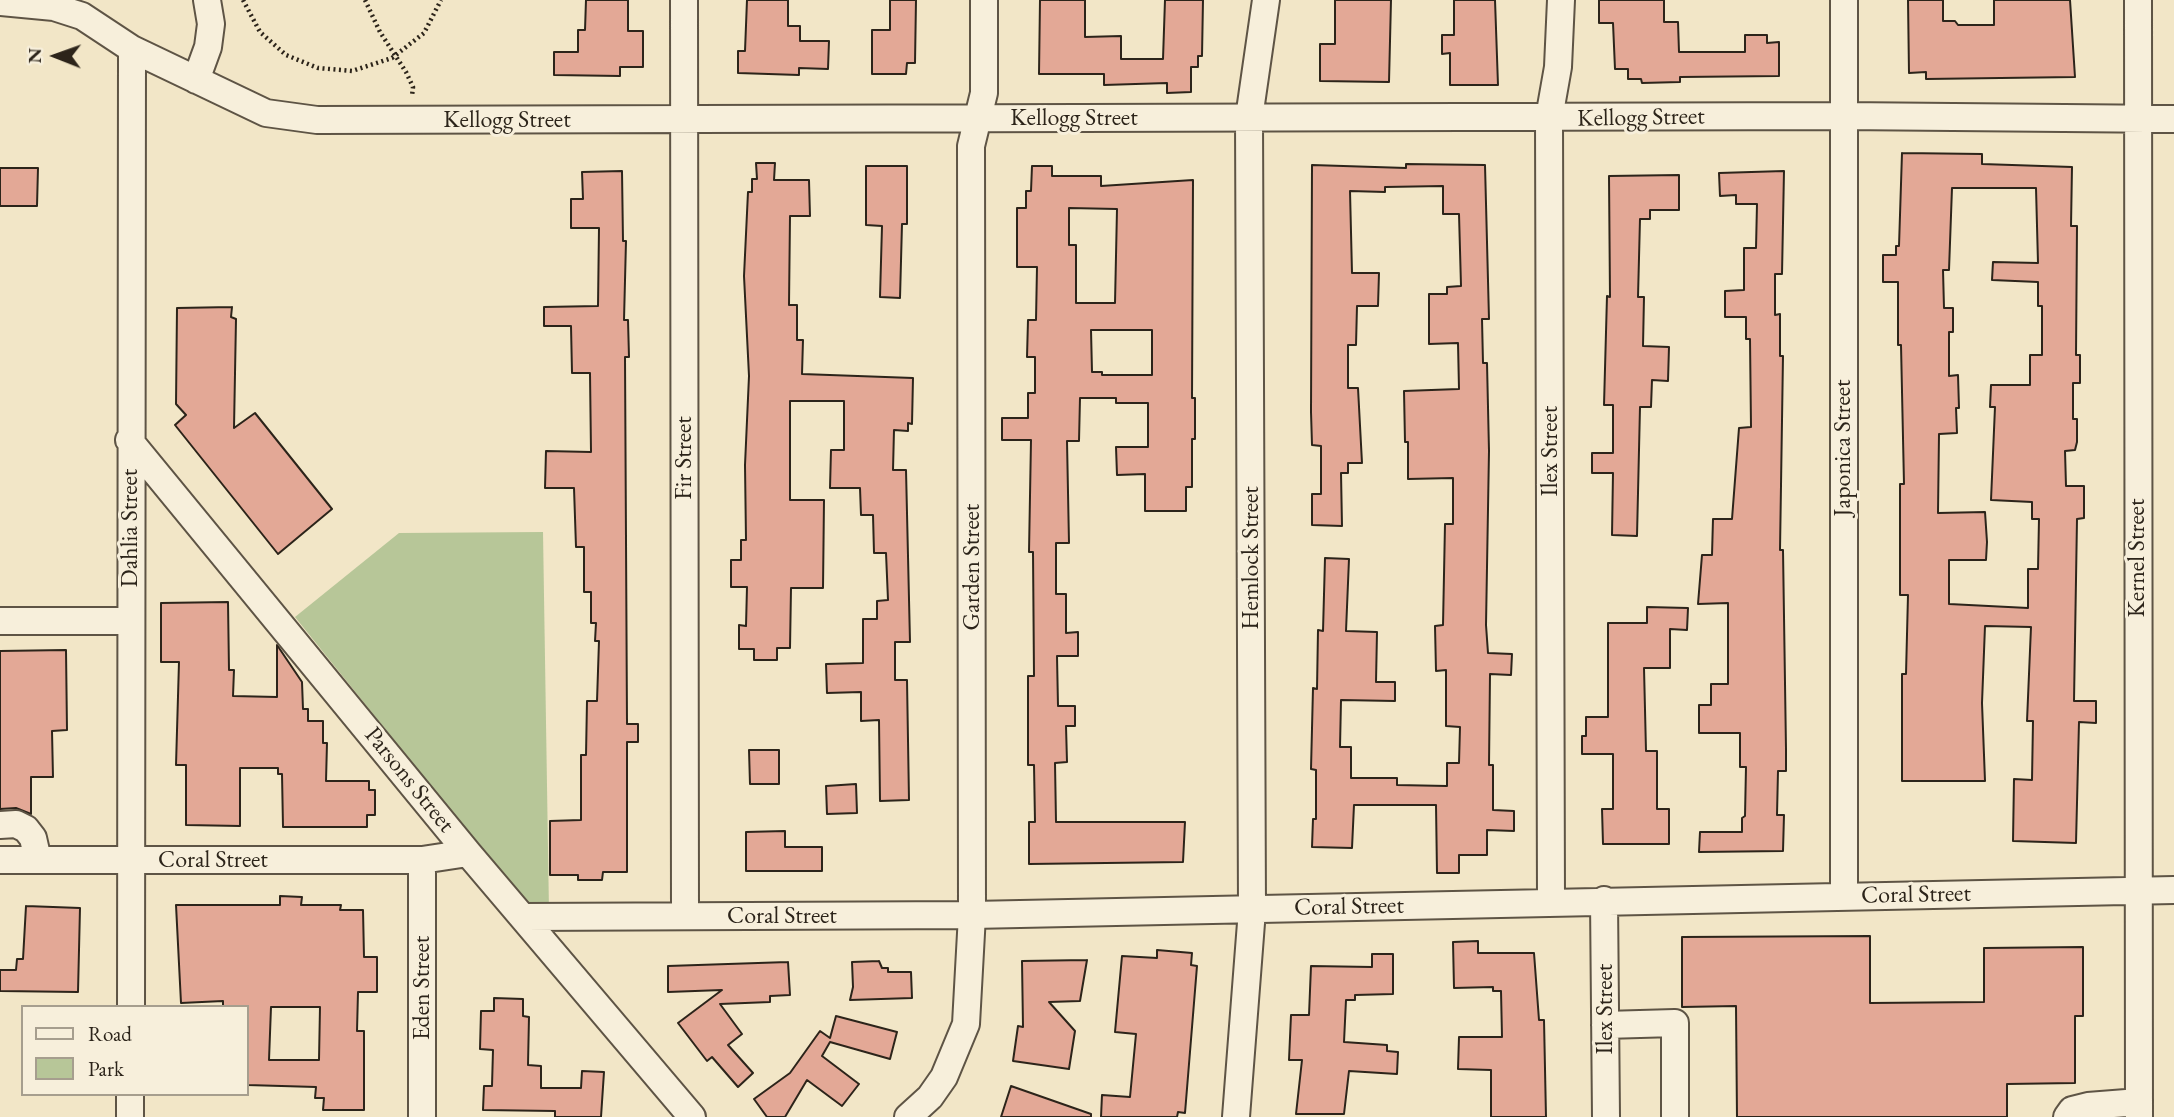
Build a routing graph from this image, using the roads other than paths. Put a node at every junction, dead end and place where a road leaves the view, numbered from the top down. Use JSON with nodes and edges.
{"nodes":[{"id":1,"x":207,"y":0,"type":"edge"},
{"id":2,"x":684,"y":0,"type":"edge"},
{"id":3,"x":984,"y":0,"type":"edge"},
{"id":4,"x":1266,"y":0,"type":"edge"},
{"id":5,"x":1561,"y":0,"type":"edge"},
{"id":6,"x":1844,"y":0,"type":"edge"},
{"id":7,"x":2138,"y":0,"type":"edge"},
{"id":8,"x":0,"y":2,"type":"edge"},
{"id":9,"x":132,"y":49,"type":"junction"},
{"id":10,"x":196,"y":80,"type":"junction"},
{"id":11,"x":1843,"y":116,"type":"junction"},
{"id":12,"x":979,"y":118,"type":"junction"},
{"id":13,"x":1249,"y":118,"type":"junction"},
{"id":14,"x":1549,"y":118,"type":"junction"},
{"id":15,"x":684,"y":119,"type":"junction"},
{"id":16,"x":2136,"y":119,"type":"junction"},
{"id":17,"x":2174,"y":119,"type":"edge"},
{"id":18,"x":129,"y":440,"type":"junction"},
{"id":19,"x":0,"y":621,"type":"edge"},
{"id":20,"x":130,"y":621,"type":"junction"},
{"id":21,"x":0,"y":825,"type":"edge"},
{"id":22,"x":468,"y":853,"type":"junction"},
{"id":23,"x":0,"y":860,"type":"edge"},
{"id":24,"x":38,"y":860,"type":"junction"},
{"id":25,"x":131,"y":860,"type":"junction"},
{"id":26,"x":422,"y":860,"type":"junction"},
{"id":27,"x":2174,"y":890,"type":"edge"},
{"id":28,"x":2138,"y":891,"type":"junction"},
{"id":29,"x":1844,"y":896,"type":"junction"},
{"id":30,"x":1604,"y":900,"type":"junction"},
{"id":31,"x":1551,"y":902,"type":"junction"},
{"id":32,"x":1252,"y":910,"type":"junction"},
{"id":33,"x":972,"y":915,"type":"junction"},
{"id":34,"x":685,"y":916,"type":"junction"},
{"id":35,"x":524,"y":917,"type":"junction"},
{"id":36,"x":131,"y":1005,"type":"edge"},
{"id":37,"x":1605,"y":1025,"type":"junction"},
{"id":38,"x":130,"y":1096,"type":"edge"},
{"id":39,"x":2139,"y":1109,"type":"edge"},
{"id":40,"x":130,"y":1117,"type":"edge"},
{"id":41,"x":422,"y":1117,"type":"edge"},
{"id":42,"x":692,"y":1117,"type":"edge"},
{"id":43,"x":908,"y":1117,"type":"edge"},
{"id":44,"x":1236,"y":1117,"type":"edge"},
{"id":45,"x":1606,"y":1117,"type":"edge"},
{"id":46,"x":1675,"y":1117,"type":"edge"},
{"id":47,"x":2067,"y":1117,"type":"edge"}],
"edges":[{"from":1,"to":10,"type":"street"},
{"from":2,"to":15,"type":"street","name":"Fir Street"},
{"from":3,"to":12,"type":"street","name":"Garden Street"},
{"from":4,"to":13,"type":"street","name":"Hemlock Street"},
{"from":5,"to":14,"type":"street","name":"Ilex Street"},
{"from":6,"to":11,"type":"street","name":"Japonica Street"},
{"from":7,"to":16,"type":"street","name":"Kernel Street"},
{"from":8,"to":9,"type":"street","name":"Kellogg Street"},
{"from":9,"to":10,"type":"street","name":"Kellogg Street"},
{"from":9,"to":18,"type":"street","name":"Dahlia Street"},
{"from":10,"to":15,"type":"street","name":"Kellogg Street"},
{"from":11,"to":14,"type":"street","name":"Kellogg Street"},
{"from":11,"to":16,"type":"street","name":"Kellogg Street"},
{"from":11,"to":29,"type":"street","name":"Japonica Street"},
{"from":12,"to":13,"type":"street","name":"Kellogg Street"},
{"from":12,"to":15,"type":"street","name":"Kellogg Street"},
{"from":12,"to":33,"type":"street","name":"Garden Street"},
{"from":13,"to":14,"type":"street","name":"Kellogg Street"},
{"from":13,"to":32,"type":"street","name":"Hemlock Street"},
{"from":14,"to":31,"type":"street","name":"Ilex Street"},
{"from":15,"to":34,"type":"street","name":"Fir Street"},
{"from":16,"to":17,"type":"street","name":"Kellogg Street"},
{"from":16,"to":28,"type":"street","name":"Kernel Street"},
{"from":18,"to":20,"type":"street","name":"Dahlia Street"},
{"from":18,"to":22,"type":"street","name":"Parsons Street"},
{"from":19,"to":20,"type":"street"},
{"from":20,"to":25,"type":"street","name":"Dahlia Street"},
{"from":21,"to":24,"type":"street"},
{"from":22,"to":26,"type":"street","name":"Coral Street"},
{"from":22,"to":35,"type":"street","name":"Parsons Street"},
{"from":23,"to":24,"type":"street","name":"Coral Street"},
{"from":24,"to":25,"type":"street","name":"Coral Street"},
{"from":25,"to":26,"type":"street","name":"Coral Street"},
{"from":25,"to":36,"type":"street","name":"Dahlia Street"},
{"from":26,"to":41,"type":"street","name":"Eden Street"},
{"from":27,"to":28,"type":"street","name":"Coral Street"},
{"from":28,"to":29,"type":"street","name":"Coral Street"},
{"from":28,"to":39,"type":"street","name":"Kernel Street"},
{"from":29,"to":30,"type":"street","name":"Coral Street"},
{"from":30,"to":31,"type":"street","name":"Coral Street"},
{"from":30,"to":37,"type":"street","name":"Ilex Street"},
{"from":31,"to":32,"type":"street","name":"Coral Street"},
{"from":32,"to":33,"type":"street","name":"Coral Street"},
{"from":32,"to":44,"type":"street","name":"Hemlock Street"},
{"from":33,"to":34,"type":"street","name":"Coral Street"},
{"from":33,"to":43,"type":"street","name":"Garden Street"},
{"from":34,"to":35,"type":"street","name":"Coral Street"},
{"from":35,"to":42,"type":"street","name":"Parsons Street"},
{"from":37,"to":45,"type":"street","name":"Ilex Street"},
{"from":37,"to":46,"type":"street"},
{"from":38,"to":40,"type":"street"},
{"from":39,"to":47,"type":"street"}]}
